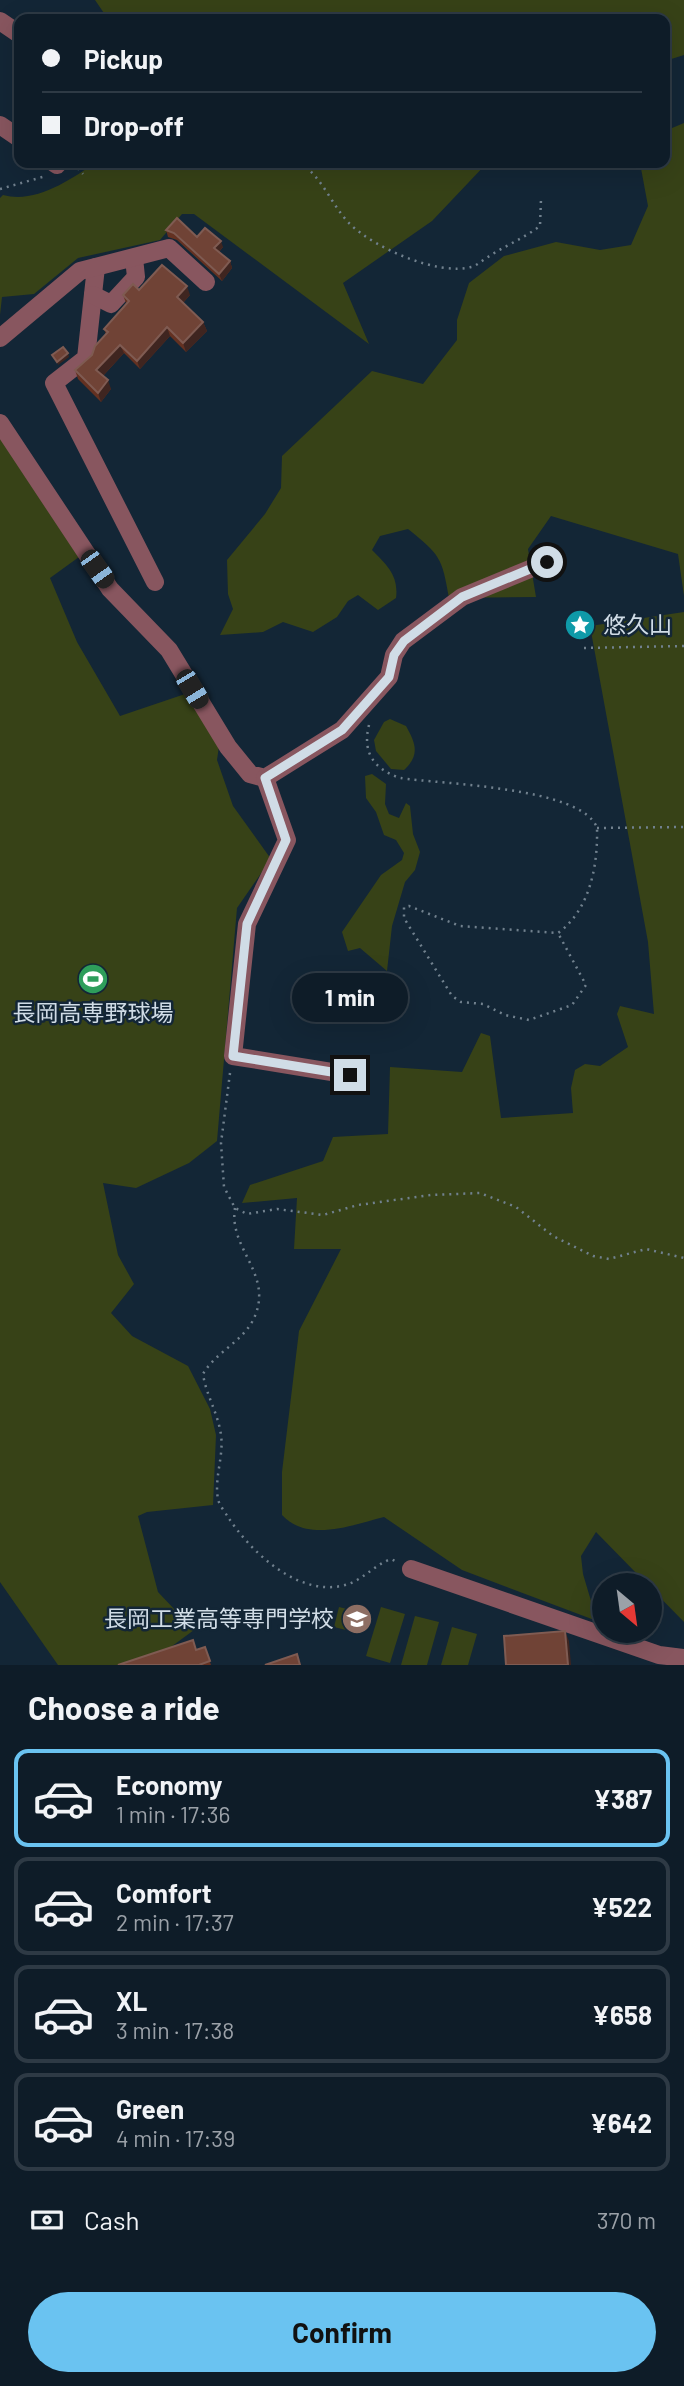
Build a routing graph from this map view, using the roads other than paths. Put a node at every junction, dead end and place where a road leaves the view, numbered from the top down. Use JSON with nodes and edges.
{"nodes":[{"id":1,"x":134,"y":258,"type":"junction"},
{"id":2,"x":88,"y":269,"type":"junction"},
{"id":3,"x":206,"y":282,"type":"dead end"},
{"id":4,"x":93,"y":295,"type":"junction"},
{"id":5,"x":0,"y":338,"type":"edge"},
{"id":6,"x":0,"y":423,"type":"edge"},
{"id":7,"x":547,"y":562,"type":"dead end"},
{"id":8,"x":155,"y":582,"type":"dead end"},
{"id":9,"x":265,"y":778,"type":"junction"},
{"id":10,"x":350,"y":1075,"type":"dead end"},
{"id":11,"x":411,"y":1569,"type":"road end"},
{"id":12,"x":684,"y":1658,"type":"edge"}],
"edges":[{"from":1,"to":2,"type":"street"},
{"from":1,"to":3,"type":"street"},
{"from":1,"to":4,"type":"street"},
{"from":2,"to":4,"type":"street"},
{"from":2,"to":5,"type":"street"},
{"from":4,"to":8,"type":"street"},
{"from":6,"to":9,"type":"street"},
{"from":7,"to":9,"type":"street"},
{"from":9,"to":10,"type":"street"},
{"from":11,"to":12,"type":"street"}]}
